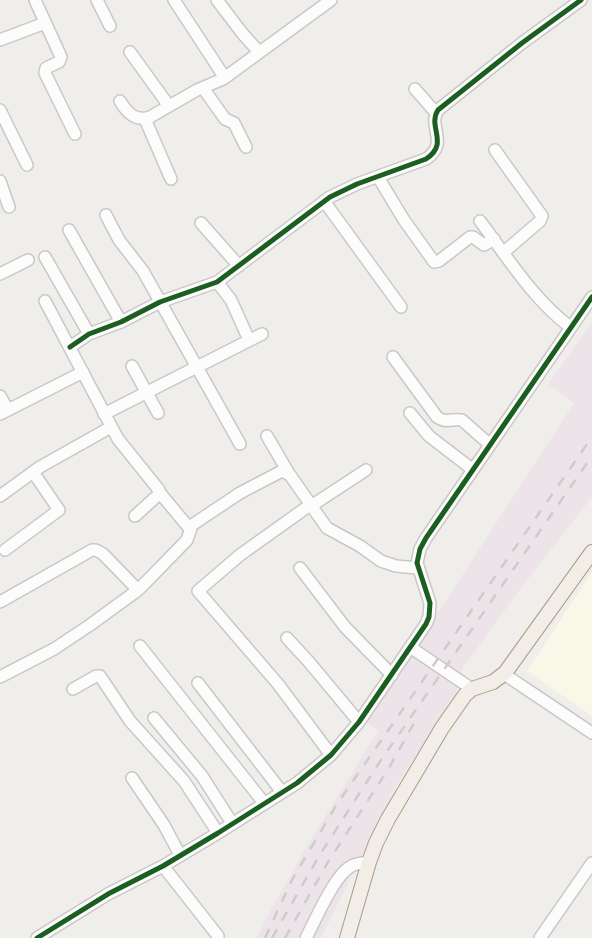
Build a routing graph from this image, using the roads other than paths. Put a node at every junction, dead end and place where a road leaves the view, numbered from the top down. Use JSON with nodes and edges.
{"nodes":[{"id":1,"x":35,"y":0,"type":"edge"},
{"id":2,"x":97,"y":0,"type":"edge"},
{"id":3,"x":174,"y":0,"type":"edge"},
{"id":4,"x":217,"y":0,"type":"edge"},
{"id":5,"x":581,"y":0,"type":"edge"},
{"id":6,"x":325,"y":2,"type":"edge"},
{"id":7,"x":45,"y":22,"type":"junction"},
{"id":8,"x":110,"y":26,"type":"dead end"},
{"id":9,"x":0,"y":40,"type":"edge"},
{"id":10,"x":130,"y":52,"type":"dead end"},
{"id":11,"x":259,"y":52,"type":"junction"},
{"id":12,"x":224,"y":78,"type":"junction"},
{"id":13,"x":203,"y":88,"type":"junction"},
{"id":14,"x":414,"y":89,"type":"dead end"},
{"id":15,"x":120,"y":101,"type":"dead end"},
{"id":16,"x":169,"y":106,"type":"junction"},
{"id":17,"x":0,"y":110,"type":"edge"},
{"id":18,"x":436,"y":113,"type":"junction"},
{"id":19,"x":145,"y":119,"type":"junction"},
{"id":20,"x":75,"y":134,"type":"dead end"},
{"id":21,"x":246,"y":147,"type":"dead end"},
{"id":22,"x":495,"y":150,"type":"dead end"},
{"id":23,"x":27,"y":165,"type":"dead end"},
{"id":24,"x":378,"y":177,"type":"junction"},
{"id":25,"x":171,"y":179,"type":"dead end"},
{"id":26,"x":0,"y":181,"type":"edge"},
{"id":27,"x":324,"y":201,"type":"junction"},
{"id":28,"x":9,"y":207,"type":"dead end"},
{"id":29,"x":106,"y":215,"type":"dead end"},
{"id":30,"x":480,"y":220,"type":"dead end"},
{"id":31,"x":200,"y":223,"type":"dead end"},
{"id":32,"x":69,"y":230,"type":"dead end"},
{"id":33,"x":494,"y":240,"type":"junction"},
{"id":34,"x":504,"y":252,"type":"junction"},
{"id":35,"x":45,"y":257,"type":"dead end"},
{"id":36,"x":28,"y":260,"type":"dead end"},
{"id":37,"x":239,"y":266,"type":"junction"},
{"id":38,"x":0,"y":274,"type":"edge"},
{"id":39,"x":217,"y":282,"type":"junction"},
{"id":40,"x":592,"y":296,"type":"edge"},
{"id":41,"x":45,"y":301,"type":"dead end"},
{"id":42,"x":160,"y":302,"type":"junction"},
{"id":43,"x":402,"y":307,"type":"dead end"},
{"id":44,"x":121,"y":322,"type":"junction"},
{"id":45,"x":570,"y":328,"type":"junction"},
{"id":46,"x":89,"y":334,"type":"junction"},
{"id":47,"x":262,"y":334,"type":"dead end"},
{"id":48,"x":249,"y":340,"type":"junction"},
{"id":49,"x":70,"y":346,"type":"junction"},
{"id":50,"x":393,"y":358,"type":"dead end"},
{"id":51,"x":132,"y":366,"type":"dead end"},
{"id":52,"x":197,"y":366,"type":"junction"},
{"id":53,"x":83,"y":372,"type":"junction"},
{"id":54,"x":146,"y":394,"type":"junction"},
{"id":55,"x":0,"y":396,"type":"edge"},
{"id":56,"x":4,"y":412,"type":"edge"},
{"id":57,"x":410,"y":412,"type":"dead end"},
{"id":58,"x":158,"y":413,"type":"dead end"},
{"id":59,"x":104,"y":414,"type":"junction"},
{"id":60,"x":111,"y":427,"type":"junction"},
{"id":61,"x":267,"y":436,"type":"dead end"},
{"id":62,"x":240,"y":444,"type":"dead end"},
{"id":63,"x":490,"y":444,"type":"junction"},
{"id":64,"x":472,"y":469,"type":"junction"},
{"id":65,"x":366,"y":470,"type":"dead end"},
{"id":66,"x":33,"y":472,"type":"junction"},
{"id":67,"x":288,"y":472,"type":"junction"},
{"id":68,"x":160,"y":492,"type":"junction"},
{"id":69,"x":0,"y":496,"type":"edge"},
{"id":70,"x":311,"y":506,"type":"junction"},
{"id":71,"x":134,"y":516,"type":"dead end"},
{"id":72,"x":190,"y":529,"type":"junction"},
{"id":73,"x":4,"y":550,"type":"dead end"},
{"id":74,"x":592,"y":552,"type":"edge"},
{"id":75,"x":300,"y":568,"type":"dead end"},
{"id":76,"x":417,"y":568,"type":"junction"},
{"id":77,"x":138,"y":590,"type":"junction"},
{"id":78,"x":0,"y":602,"type":"edge"},
{"id":79,"x":287,"y":638,"type":"dead end"},
{"id":80,"x":140,"y":646,"type":"dead end"},
{"id":81,"x":410,"y":647,"type":"junction"},
{"id":82,"x":392,"y":674,"type":"junction"},
{"id":83,"x":504,"y":674,"type":"junction"},
{"id":84,"x":0,"y":677,"type":"edge"},
{"id":85,"x":198,"y":683,"type":"dead end"},
{"id":86,"x":73,"y":689,"type":"dead end"},
{"id":87,"x":472,"y":689,"type":"junction"},
{"id":88,"x":154,"y":718,"type":"dead end"},
{"id":89,"x":359,"y":722,"type":"junction"},
{"id":90,"x":592,"y":733,"type":"edge"},
{"id":91,"x":331,"y":755,"type":"junction"},
{"id":92,"x":132,"y":778,"type":"dead end"},
{"id":93,"x":282,"y":792,"type":"junction"},
{"id":94,"x":264,"y":803,"type":"junction"},
{"id":95,"x":232,"y":823,"type":"junction"},
{"id":96,"x":218,"y":833,"type":"junction"},
{"id":97,"x":180,"y":855,"type":"junction"},
{"id":98,"x":369,"y":862,"type":"junction"},
{"id":99,"x":592,"y":863,"type":"edge"},
{"id":100,"x":163,"y":866,"type":"junction"},
{"id":101,"x":218,"y":936,"type":"dead end"},
{"id":102,"x":37,"y":938,"type":"edge"},
{"id":103,"x":306,"y":938,"type":"edge"},
{"id":104,"x":347,"y":938,"type":"edge"},
{"id":105,"x":540,"y":938,"type":"edge"}],
"edges":[{"from":1,"to":7,"type":"street"},
{"from":2,"to":8,"type":"street"},
{"from":3,"to":12,"type":"street"},
{"from":4,"to":11,"type":"street"},
{"from":5,"to":18,"type":"street"},
{"from":6,"to":11,"type":"street"},
{"from":7,"to":9,"type":"street"},
{"from":7,"to":20,"type":"street"},
{"from":10,"to":16,"type":"street"},
{"from":11,"to":12,"type":"street"},
{"from":12,"to":13,"type":"street"},
{"from":13,"to":16,"type":"street"},
{"from":13,"to":21,"type":"street"},
{"from":14,"to":18,"type":"street"},
{"from":15,"to":19,"type":"street"},
{"from":16,"to":19,"type":"street"},
{"from":17,"to":23,"type":"street"},
{"from":18,"to":24,"type":"street"},
{"from":19,"to":25,"type":"street"},
{"from":22,"to":34,"type":"street"},
{"from":24,"to":27,"type":"street"},
{"from":24,"to":33,"type":"street"},
{"from":26,"to":28,"type":"street"},
{"from":27,"to":37,"type":"street"},
{"from":27,"to":43,"type":"street"},
{"from":29,"to":42,"type":"street"},
{"from":30,"to":33,"type":"street"},
{"from":31,"to":37,"type":"street"},
{"from":32,"to":44,"type":"street"},
{"from":33,"to":34,"type":"street"},
{"from":34,"to":45,"type":"street"},
{"from":35,"to":46,"type":"street"},
{"from":36,"to":38,"type":"street"},
{"from":37,"to":39,"type":"street"},
{"from":39,"to":42,"type":"street"},
{"from":39,"to":48,"type":"street"},
{"from":40,"to":45,"type":"street"},
{"from":41,"to":49,"type":"street"},
{"from":42,"to":44,"type":"street"},
{"from":42,"to":52,"type":"street"},
{"from":44,"to":46,"type":"street"},
{"from":45,"to":63,"type":"street"},
{"from":46,"to":49,"type":"street"},
{"from":47,"to":48,"type":"street"},
{"from":48,"to":52,"type":"street"},
{"from":49,"to":53,"type":"street"},
{"from":50,"to":63,"type":"street"},
{"from":51,"to":54,"type":"street"},
{"from":52,"to":54,"type":"street"},
{"from":52,"to":62,"type":"street"},
{"from":53,"to":56,"type":"street"},
{"from":53,"to":59,"type":"street"},
{"from":54,"to":58,"type":"street"},
{"from":54,"to":59,"type":"street"},
{"from":55,"to":56,"type":"street"},
{"from":57,"to":64,"type":"street"},
{"from":59,"to":60,"type":"street"},
{"from":60,"to":66,"type":"street"},
{"from":60,"to":68,"type":"street"},
{"from":61,"to":67,"type":"street"},
{"from":63,"to":64,"type":"street"},
{"from":64,"to":76,"type":"street"},
{"from":65,"to":70,"type":"street"},
{"from":66,"to":69,"type":"street"},
{"from":66,"to":73,"type":"street"},
{"from":67,"to":70,"type":"street"},
{"from":67,"to":72,"type":"street"},
{"from":68,"to":71,"type":"street"},
{"from":68,"to":72,"type":"street"},
{"from":70,"to":76,"type":"street"},
{"from":70,"to":91,"type":"street"},
{"from":72,"to":77,"type":"street"},
{"from":74,"to":83,"type":"main road"},
{"from":75,"to":82,"type":"street"},
{"from":76,"to":81,"type":"street"},
{"from":77,"to":78,"type":"street"},
{"from":77,"to":84,"type":"street"},
{"from":79,"to":89,"type":"street"},
{"from":80,"to":94,"type":"street"},
{"from":81,"to":82,"type":"street"},
{"from":81,"to":87,"type":"street"},
{"from":82,"to":89,"type":"street"},
{"from":83,"to":87,"type":"main road"},
{"from":83,"to":90,"type":"street"},
{"from":85,"to":93,"type":"street"},
{"from":86,"to":96,"type":"street"},
{"from":87,"to":98,"type":"main road"},
{"from":88,"to":95,"type":"street"},
{"from":89,"to":91,"type":"street"},
{"from":91,"to":93,"type":"street"},
{"from":92,"to":97,"type":"street"},
{"from":93,"to":94,"type":"street"},
{"from":94,"to":95,"type":"street"},
{"from":95,"to":96,"type":"street"},
{"from":96,"to":97,"type":"street"},
{"from":97,"to":100,"type":"street"},
{"from":98,"to":103,"type":"street"},
{"from":98,"to":104,"type":"main road"},
{"from":99,"to":105,"type":"street"},
{"from":100,"to":101,"type":"street"},
{"from":100,"to":102,"type":"street"}]}
